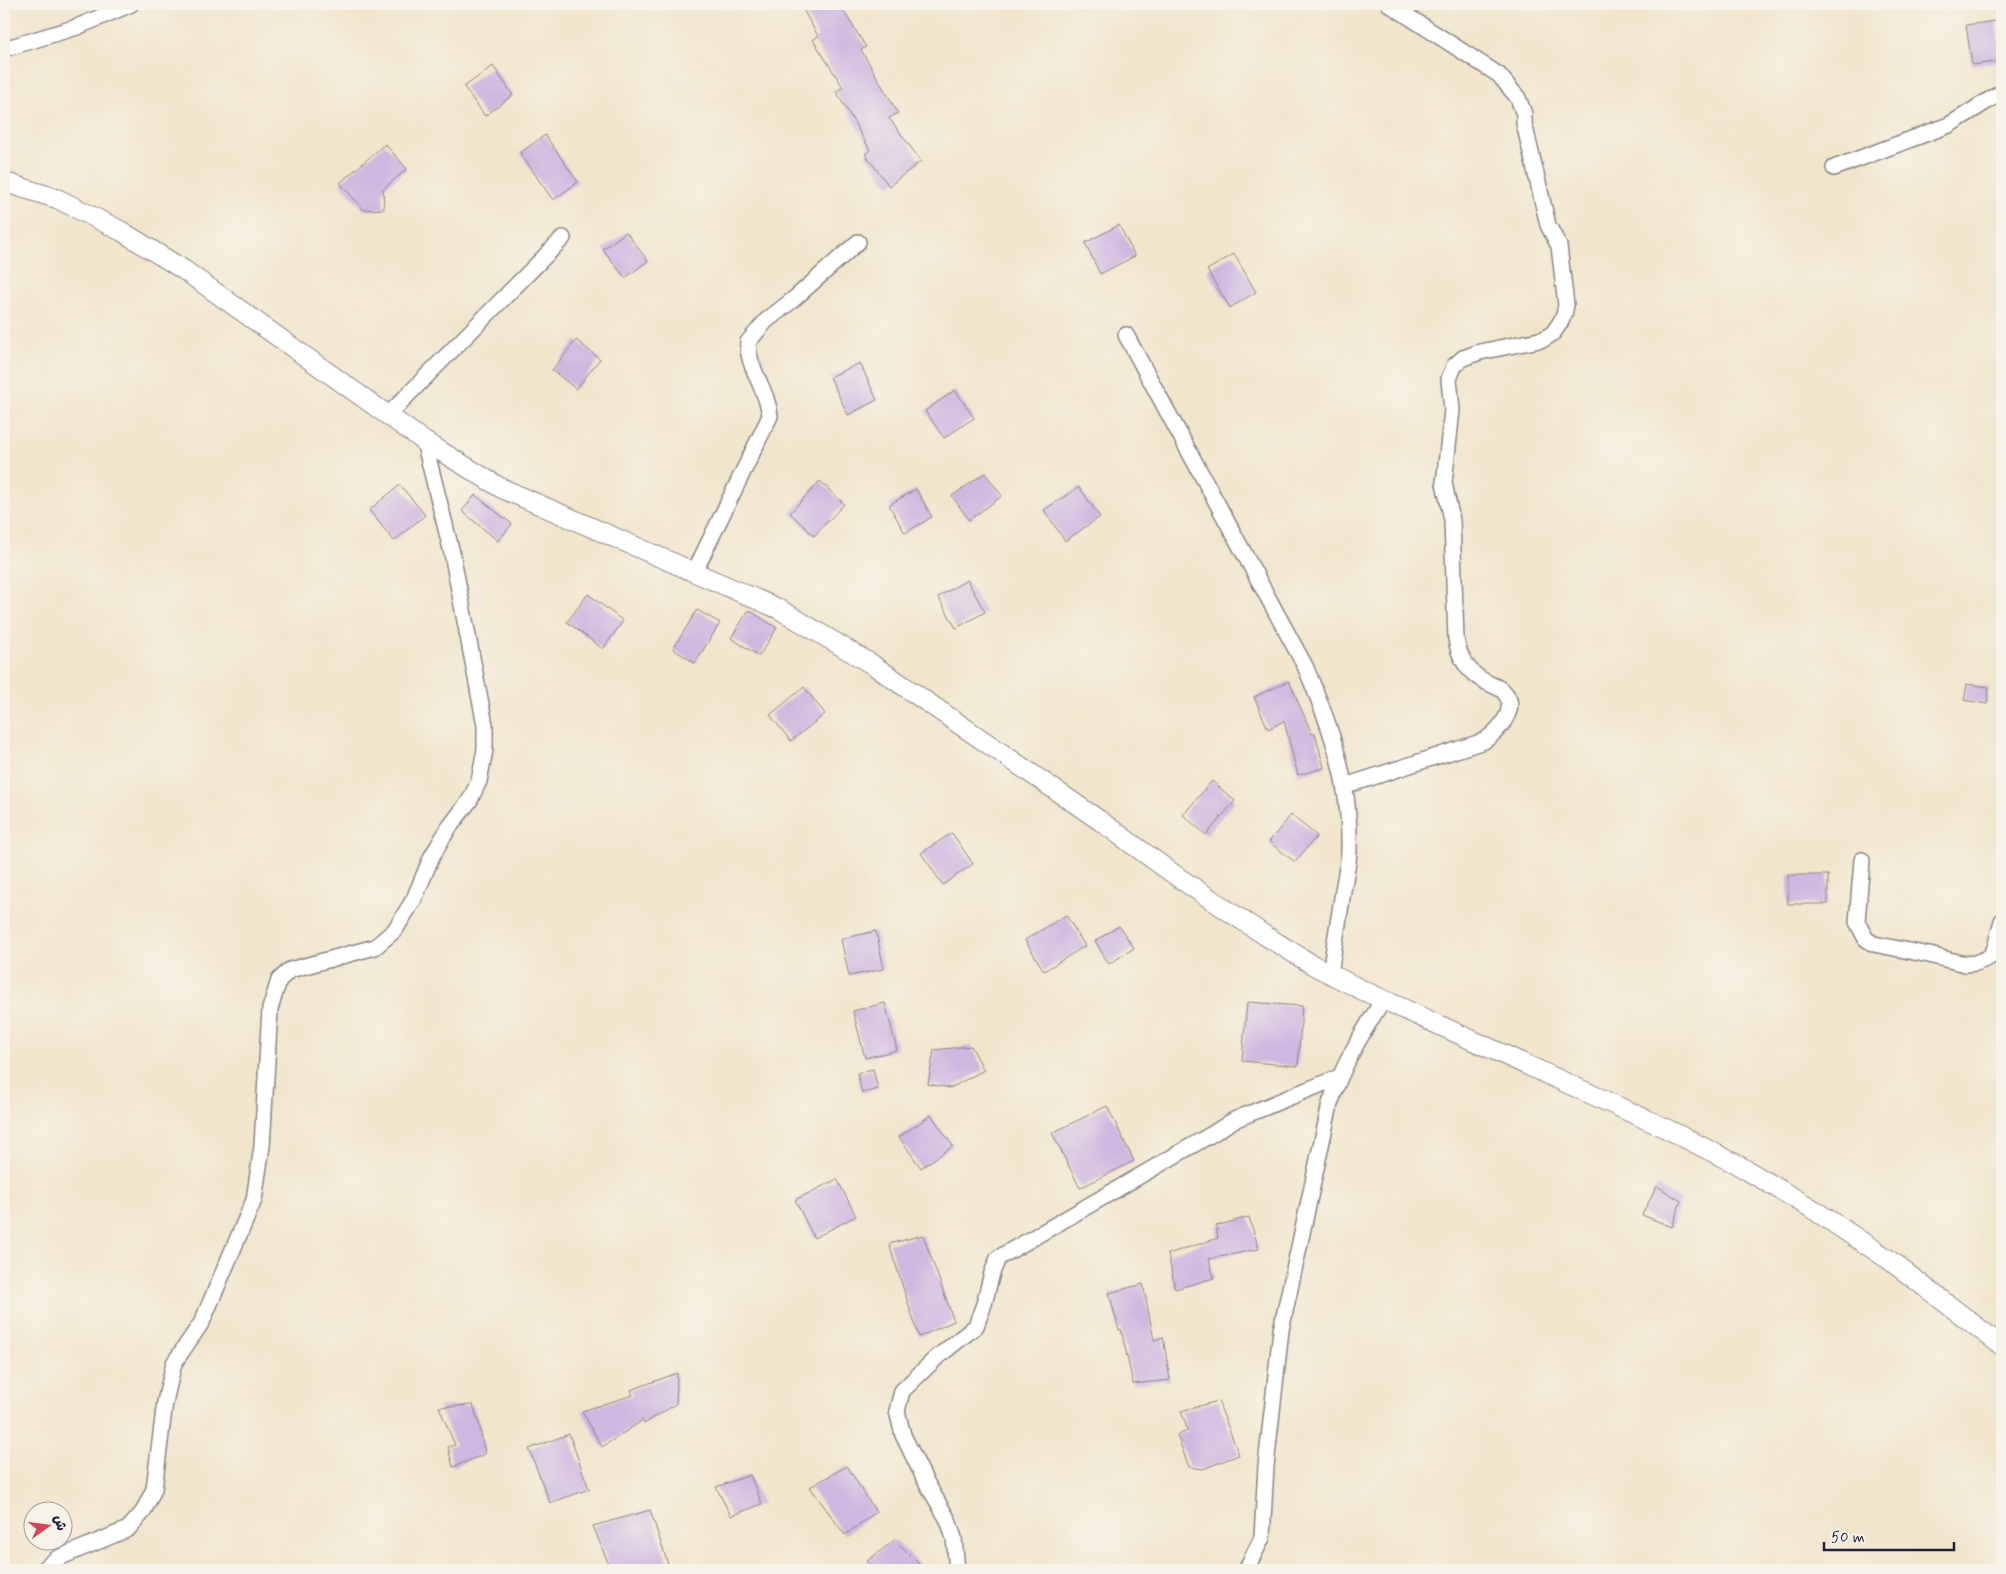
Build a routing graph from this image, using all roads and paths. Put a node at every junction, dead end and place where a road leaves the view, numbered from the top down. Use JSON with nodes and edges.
{"nodes":[{"id":1,"x":131,"y":4,"type":"edge"},
{"id":2,"x":1389,"y":4,"type":"edge"},
{"id":3,"x":4,"y":49,"type":"edge"},
{"id":4,"x":2002,"y":92,"type":"edge"},
{"id":5,"x":1834,"y":168,"type":"dead end"},
{"id":6,"x":4,"y":182,"type":"edge"},
{"id":7,"x":563,"y":238,"type":"dead end"},
{"id":8,"x":858,"y":242,"type":"dead end"},
{"id":9,"x":1126,"y":335,"type":"dead end"},
{"id":10,"x":388,"y":415,"type":"junction"},
{"id":11,"x":424,"y":441,"type":"junction"},
{"id":12,"x":694,"y":572,"type":"junction"},
{"id":13,"x":1345,"y":786,"type":"junction"},
{"id":14,"x":1862,"y":860,"type":"dead end"},
{"id":15,"x":2002,"y":921,"type":"edge"},
{"id":16,"x":1330,"y":974,"type":"junction"},
{"id":17,"x":1383,"y":1000,"type":"junction"},
{"id":18,"x":1339,"y":1077,"type":"junction"},
{"id":19,"x":2002,"y":1346,"type":"edge"},
{"id":20,"x":43,"y":1570,"type":"edge"},
{"id":21,"x":957,"y":1570,"type":"edge"},
{"id":22,"x":1246,"y":1570,"type":"edge"}],
"edges":[{"from":1,"to":3,"type":"street"},
{"from":2,"to":13,"type":"street"},
{"from":4,"to":5,"type":"street"},
{"from":6,"to":10,"type":"street"},
{"from":7,"to":10,"type":"street"},
{"from":8,"to":12,"type":"street"},
{"from":9,"to":13,"type":"street"},
{"from":10,"to":11,"type":"street"},
{"from":11,"to":12,"type":"street"},
{"from":11,"to":20,"type":"street"},
{"from":12,"to":16,"type":"street"},
{"from":13,"to":16,"type":"street"},
{"from":14,"to":15,"type":"street"},
{"from":16,"to":17,"type":"street"},
{"from":17,"to":18,"type":"street"},
{"from":17,"to":19,"type":"street"},
{"from":18,"to":21,"type":"street"},
{"from":18,"to":22,"type":"street"}]}
